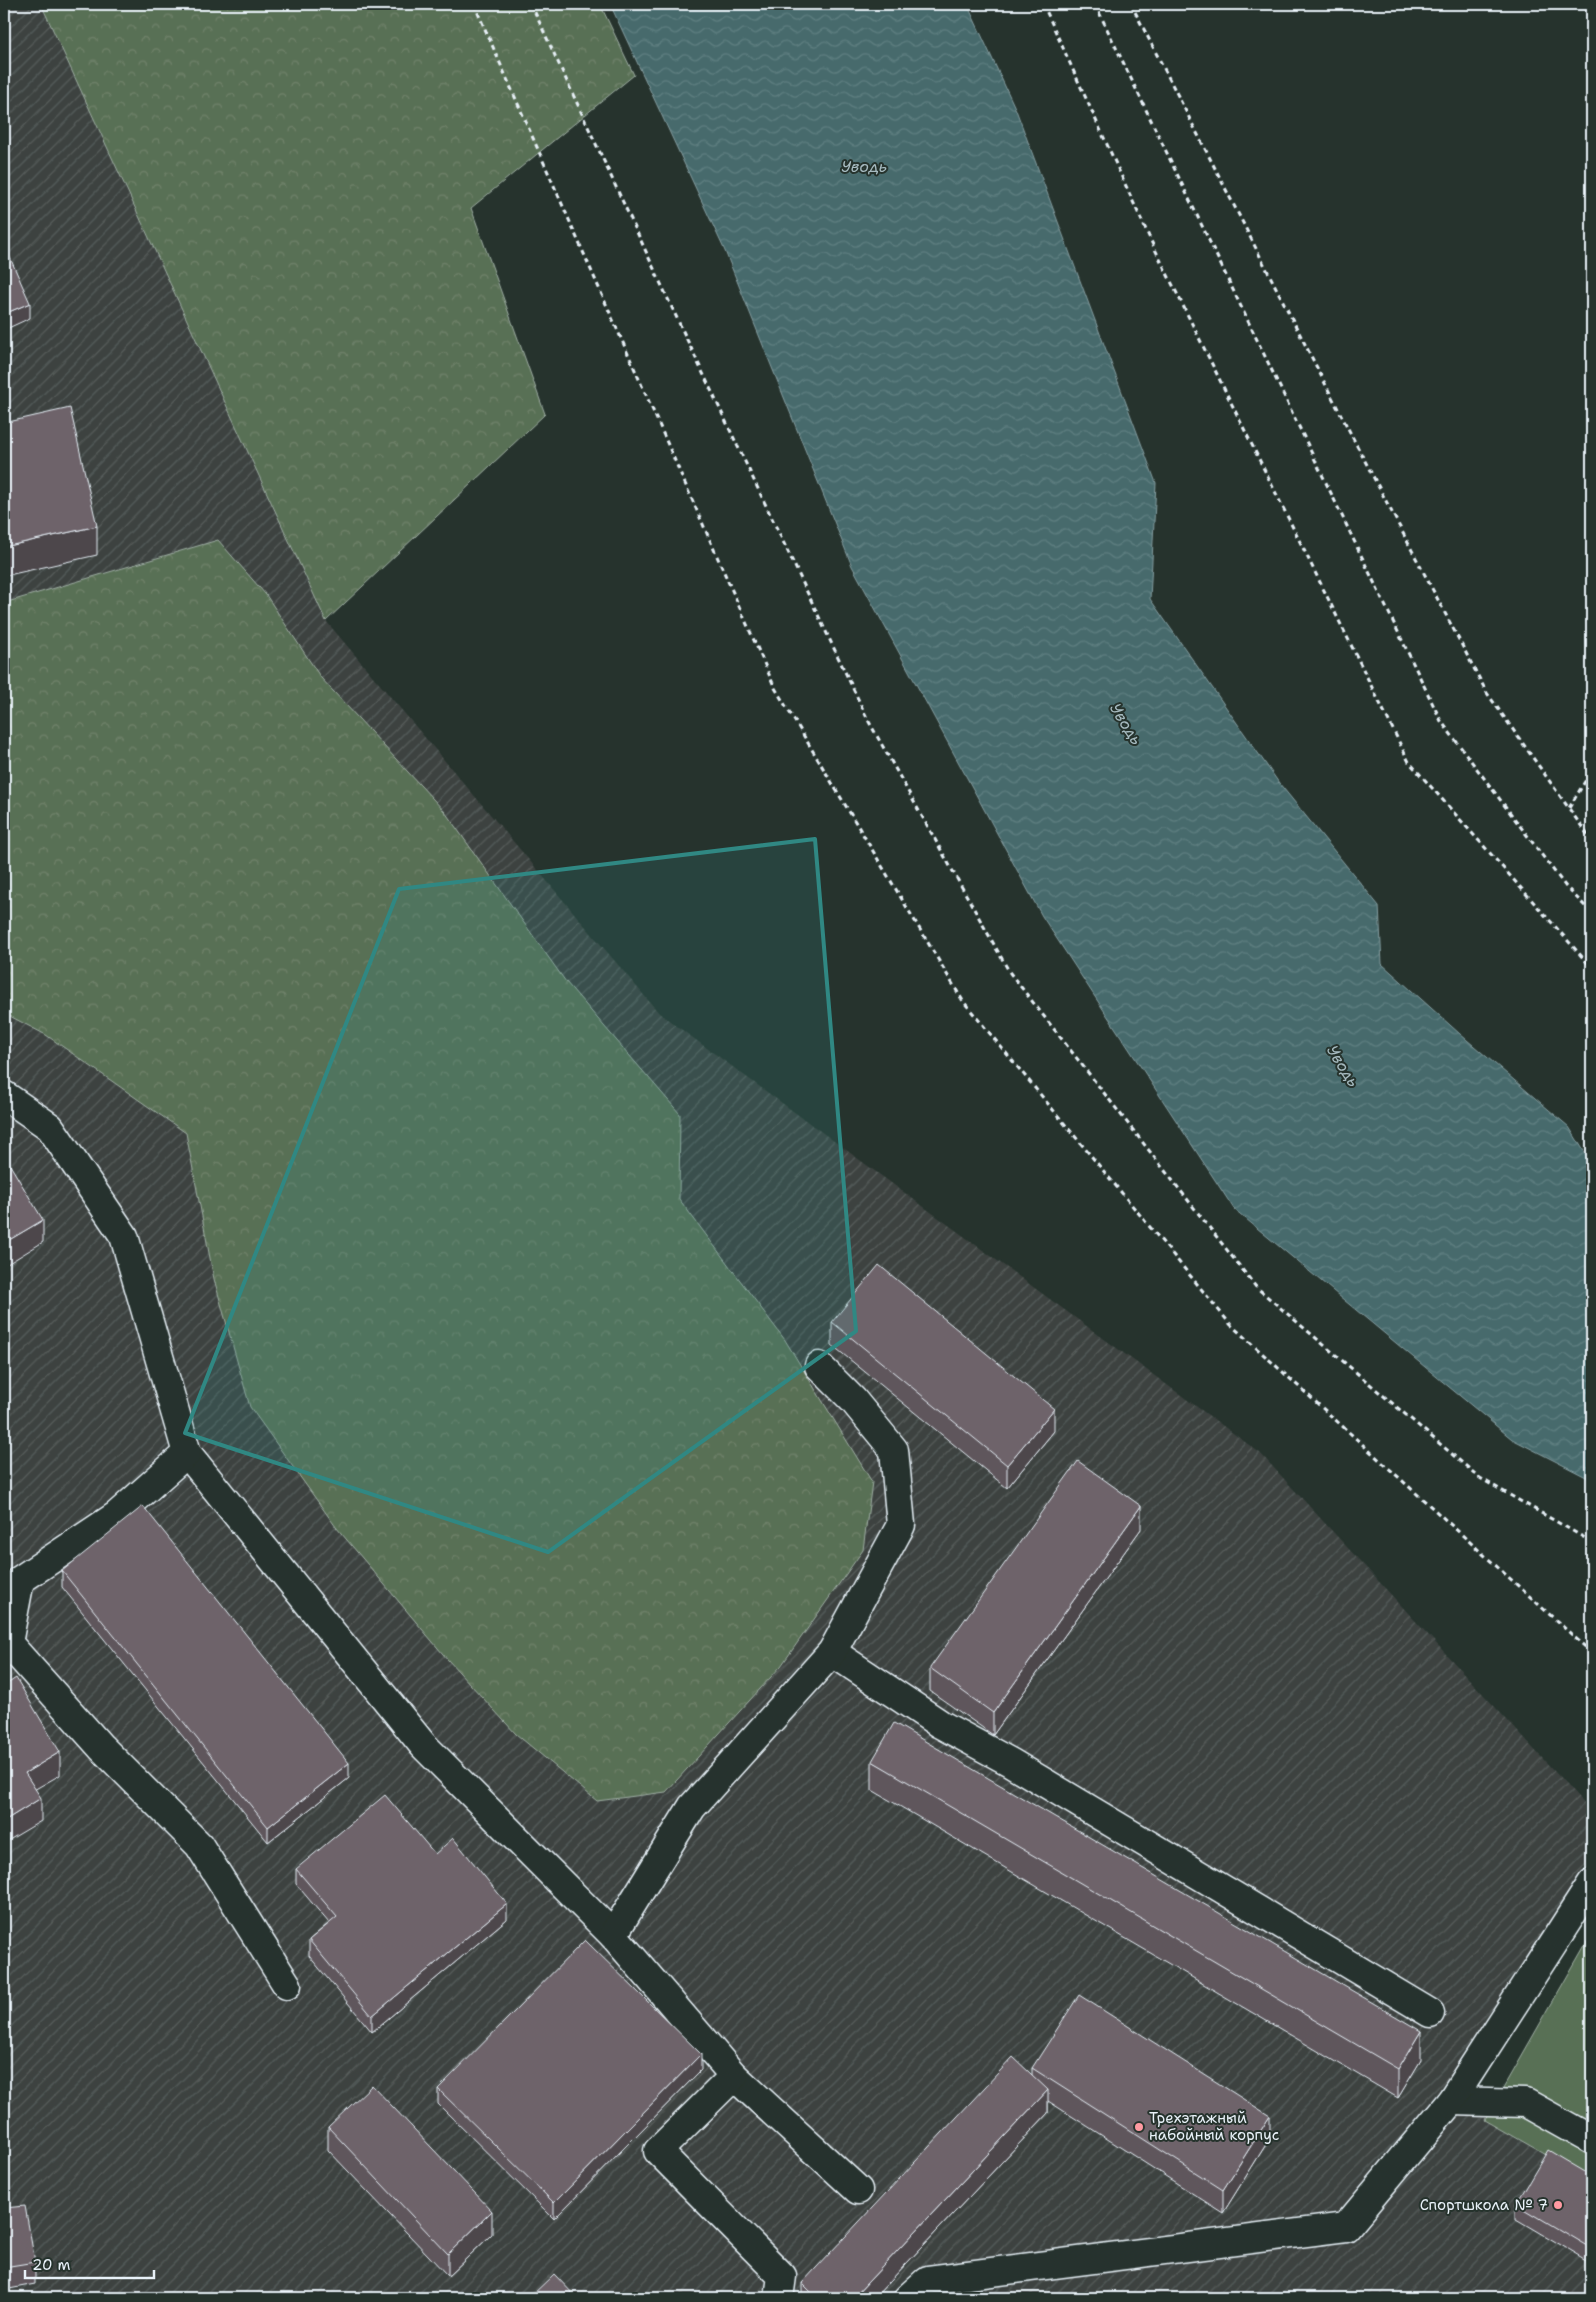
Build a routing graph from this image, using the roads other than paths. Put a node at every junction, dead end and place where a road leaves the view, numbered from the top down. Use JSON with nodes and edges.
{"nodes":[{"id":1,"x":4,"y":1095,"type":"edge"},
{"id":2,"x":818,"y":1366,"type":"dead end"},
{"id":3,"x":187,"y":1453,"type":"junction"},
{"id":4,"x":832,"y":1652,"type":"junction"},
{"id":5,"x":1592,"y":1883,"type":"edge"},
{"id":6,"x":613,"y":1935,"type":"junction"},
{"id":7,"x":287,"y":1985,"type":"dead end"},
{"id":8,"x":1430,"y":2013,"type":"dead end"},
{"id":9,"x":734,"y":2076,"type":"junction"},
{"id":10,"x":1451,"y":2101,"type":"junction"},
{"id":11,"x":1592,"y":2140,"type":"edge"},
{"id":12,"x":858,"y":2190,"type":"dead end"},
{"id":13,"x":779,"y":2298,"type":"edge"},
{"id":14,"x":908,"y":2298,"type":"edge"}],
"edges":[{"from":1,"to":3,"type":"lane"},
{"from":2,"to":4,"type":"lane"},
{"from":3,"to":6,"type":"lane"},
{"from":3,"to":7,"type":"lane"},
{"from":4,"to":6,"type":"lane"},
{"from":4,"to":8,"type":"lane"},
{"from":5,"to":10,"type":"lane"},
{"from":6,"to":9,"type":"lane"},
{"from":9,"to":12,"type":"lane"},
{"from":9,"to":13,"type":"lane"},
{"from":10,"to":11,"type":"lane"},
{"from":10,"to":14,"type":"lane"}]}
